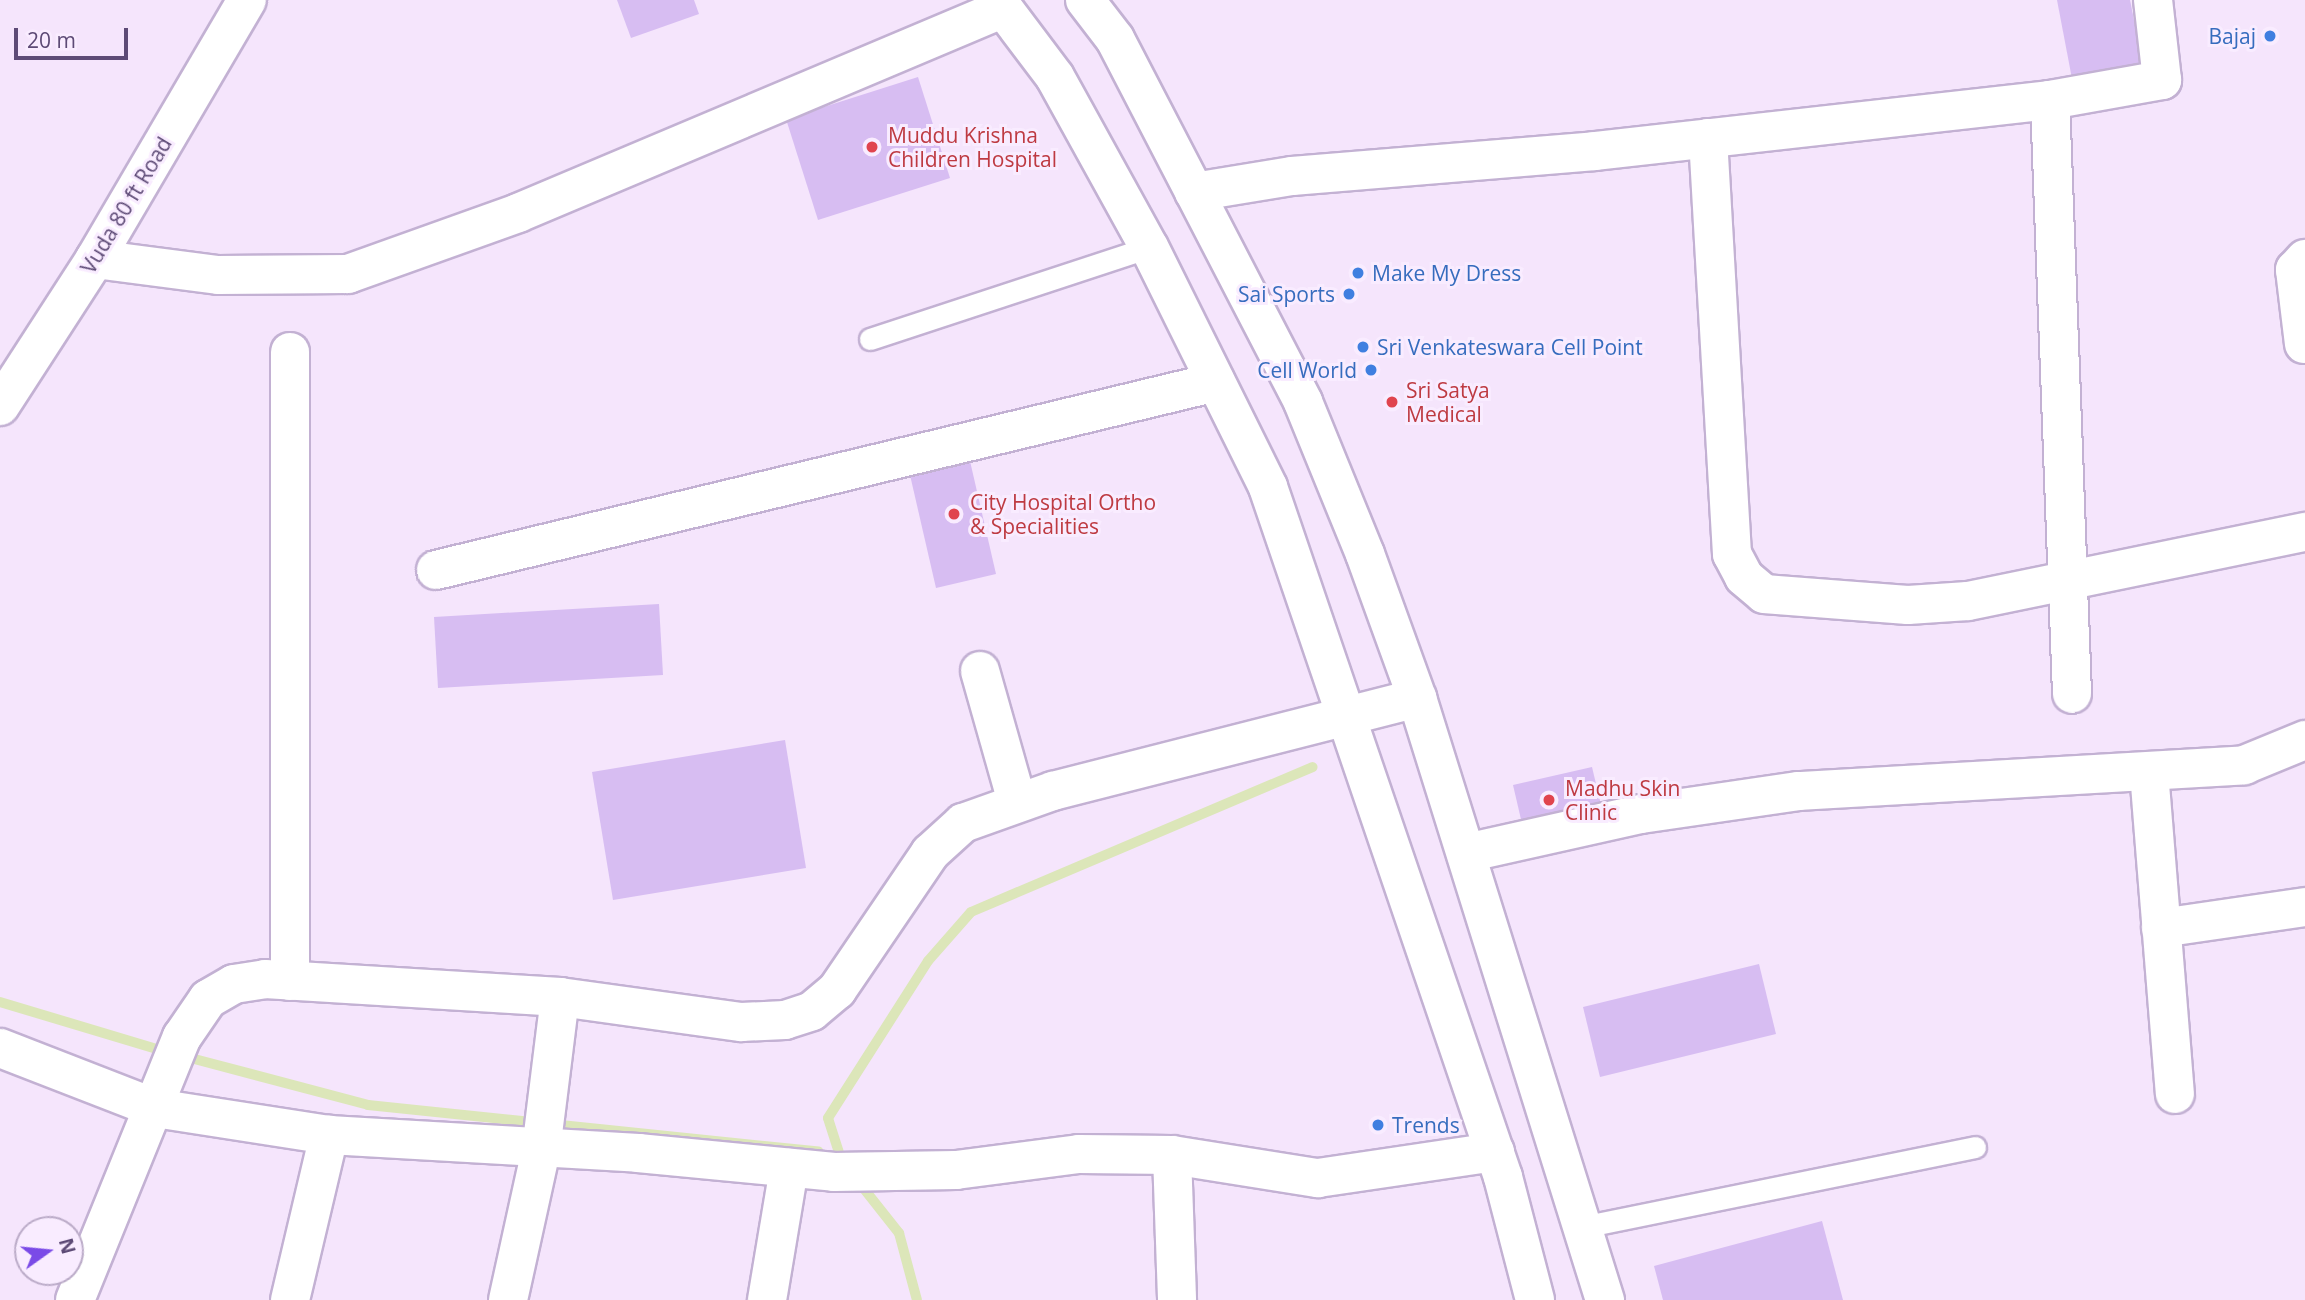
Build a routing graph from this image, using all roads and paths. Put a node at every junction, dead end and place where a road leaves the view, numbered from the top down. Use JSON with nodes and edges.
{"nodes":[{"id":1,"x":247,"y":0,"type":"edge"},
{"id":2,"x":1085,"y":0,"type":"edge"},
{"id":3,"x":2153,"y":0,"type":"edge"},
{"id":4,"x":1001,"y":4,"type":"edge"},
{"id":5,"x":2050,"y":100,"type":"junction"},
{"id":6,"x":1708,"y":138,"type":"junction"},
{"id":7,"x":1194,"y":192,"type":"junction"},
{"id":8,"x":1149,"y":247,"type":"junction"},
{"id":9,"x":95,"y":259,"type":"junction"},
{"id":10,"x":2305,"y":259,"type":"edge"},
{"id":11,"x":870,"y":339,"type":"dead end"},
{"id":12,"x":2304,"y":344,"type":"edge"},
{"id":13,"x":290,"y":352,"type":"dead end"},
{"id":14,"x":1216,"y":382,"type":"junction"},
{"id":15,"x":0,"y":406,"type":"edge"},
{"id":16,"x":2305,"y":531,"type":"edge"},
{"id":17,"x":436,"y":569,"type":"dead end"},
{"id":18,"x":2068,"y":583,"type":"junction"},
{"id":19,"x":980,"y":671,"type":"dead end"},
{"id":20,"x":2072,"y":694,"type":"dead end"},
{"id":21,"x":1417,"y":698,"type":"junction"},
{"id":22,"x":1351,"y":720,"type":"junction"},
{"id":23,"x":2305,"y":740,"type":"edge"},
{"id":24,"x":2149,"y":772,"type":"junction"},
{"id":25,"x":1017,"y":802,"type":"junction"},
{"id":26,"x":1466,"y":853,"type":"junction"},
{"id":27,"x":2305,"y":907,"type":"edge"},
{"id":28,"x":2161,"y":928,"type":"junction"},
{"id":29,"x":290,"y":981,"type":"junction"},
{"id":30,"x":560,"y":997,"type":"junction"},
{"id":31,"x":0,"y":1048,"type":"edge"},
{"id":32,"x":2175,"y":1094,"type":"dead end"},
{"id":33,"x":155,"y":1108,"type":"junction"},
{"id":34,"x":329,"y":1135,"type":"junction"},
{"id":35,"x":1975,"y":1147,"type":"dead end"},
{"id":36,"x":541,"y":1150,"type":"junction"},
{"id":37,"x":1494,"y":1152,"type":"junction"},
{"id":38,"x":1172,"y":1155,"type":"junction"},
{"id":39,"x":789,"y":1168,"type":"junction"},
{"id":40,"x":1582,"y":1227,"type":"junction"},
{"id":41,"x":75,"y":1300,"type":"edge"},
{"id":42,"x":290,"y":1300,"type":"edge"},
{"id":43,"x":508,"y":1300,"type":"edge"},
{"id":44,"x":767,"y":1300,"type":"edge"},
{"id":45,"x":1177,"y":1300,"type":"edge"},
{"id":46,"x":1535,"y":1300,"type":"edge"},
{"id":47,"x":1605,"y":1300,"type":"edge"}],
"edges":[{"from":1,"to":9,"type":"street","name":"Vuda 80 ft Road"},
{"from":2,"to":7,"type":"street"},
{"from":3,"to":5,"type":"street"},
{"from":4,"to":8,"type":"street"},
{"from":4,"to":9,"type":"street"},
{"from":5,"to":6,"type":"street"},
{"from":5,"to":18,"type":"street"},
{"from":6,"to":7,"type":"street"},
{"from":6,"to":18,"type":"street"},
{"from":7,"to":21,"type":"street"},
{"from":8,"to":11,"type":"lane"},
{"from":8,"to":14,"type":"street"},
{"from":9,"to":15,"type":"street","name":"Vuda 80 ft Road"},
{"from":10,"to":12,"type":"street"},
{"from":13,"to":29,"type":"street"},
{"from":14,"to":17,"type":"street"},
{"from":14,"to":22,"type":"street"},
{"from":16,"to":18,"type":"street"},
{"from":18,"to":20,"type":"street"},
{"from":19,"to":25,"type":"street"},
{"from":21,"to":22,"type":"street"},
{"from":21,"to":26,"type":"street"},
{"from":22,"to":25,"type":"street"},
{"from":22,"to":37,"type":"street"},
{"from":23,"to":24,"type":"street"},
{"from":24,"to":26,"type":"street"},
{"from":24,"to":28,"type":"street"},
{"from":25,"to":30,"type":"street"},
{"from":26,"to":40,"type":"street"},
{"from":27,"to":28,"type":"street"},
{"from":28,"to":32,"type":"street"},
{"from":29,"to":30,"type":"street"},
{"from":29,"to":33,"type":"street"},
{"from":30,"to":36,"type":"street"},
{"from":31,"to":33,"type":"street"},
{"from":33,"to":34,"type":"street"},
{"from":33,"to":41,"type":"street"},
{"from":34,"to":36,"type":"street"},
{"from":34,"to":42,"type":"street"},
{"from":35,"to":40,"type":"lane"},
{"from":36,"to":39,"type":"street"},
{"from":36,"to":43,"type":"street"},
{"from":37,"to":38,"type":"street"},
{"from":37,"to":46,"type":"street"},
{"from":38,"to":39,"type":"street"},
{"from":38,"to":45,"type":"street"},
{"from":39,"to":44,"type":"street"},
{"from":40,"to":47,"type":"street"}]}
